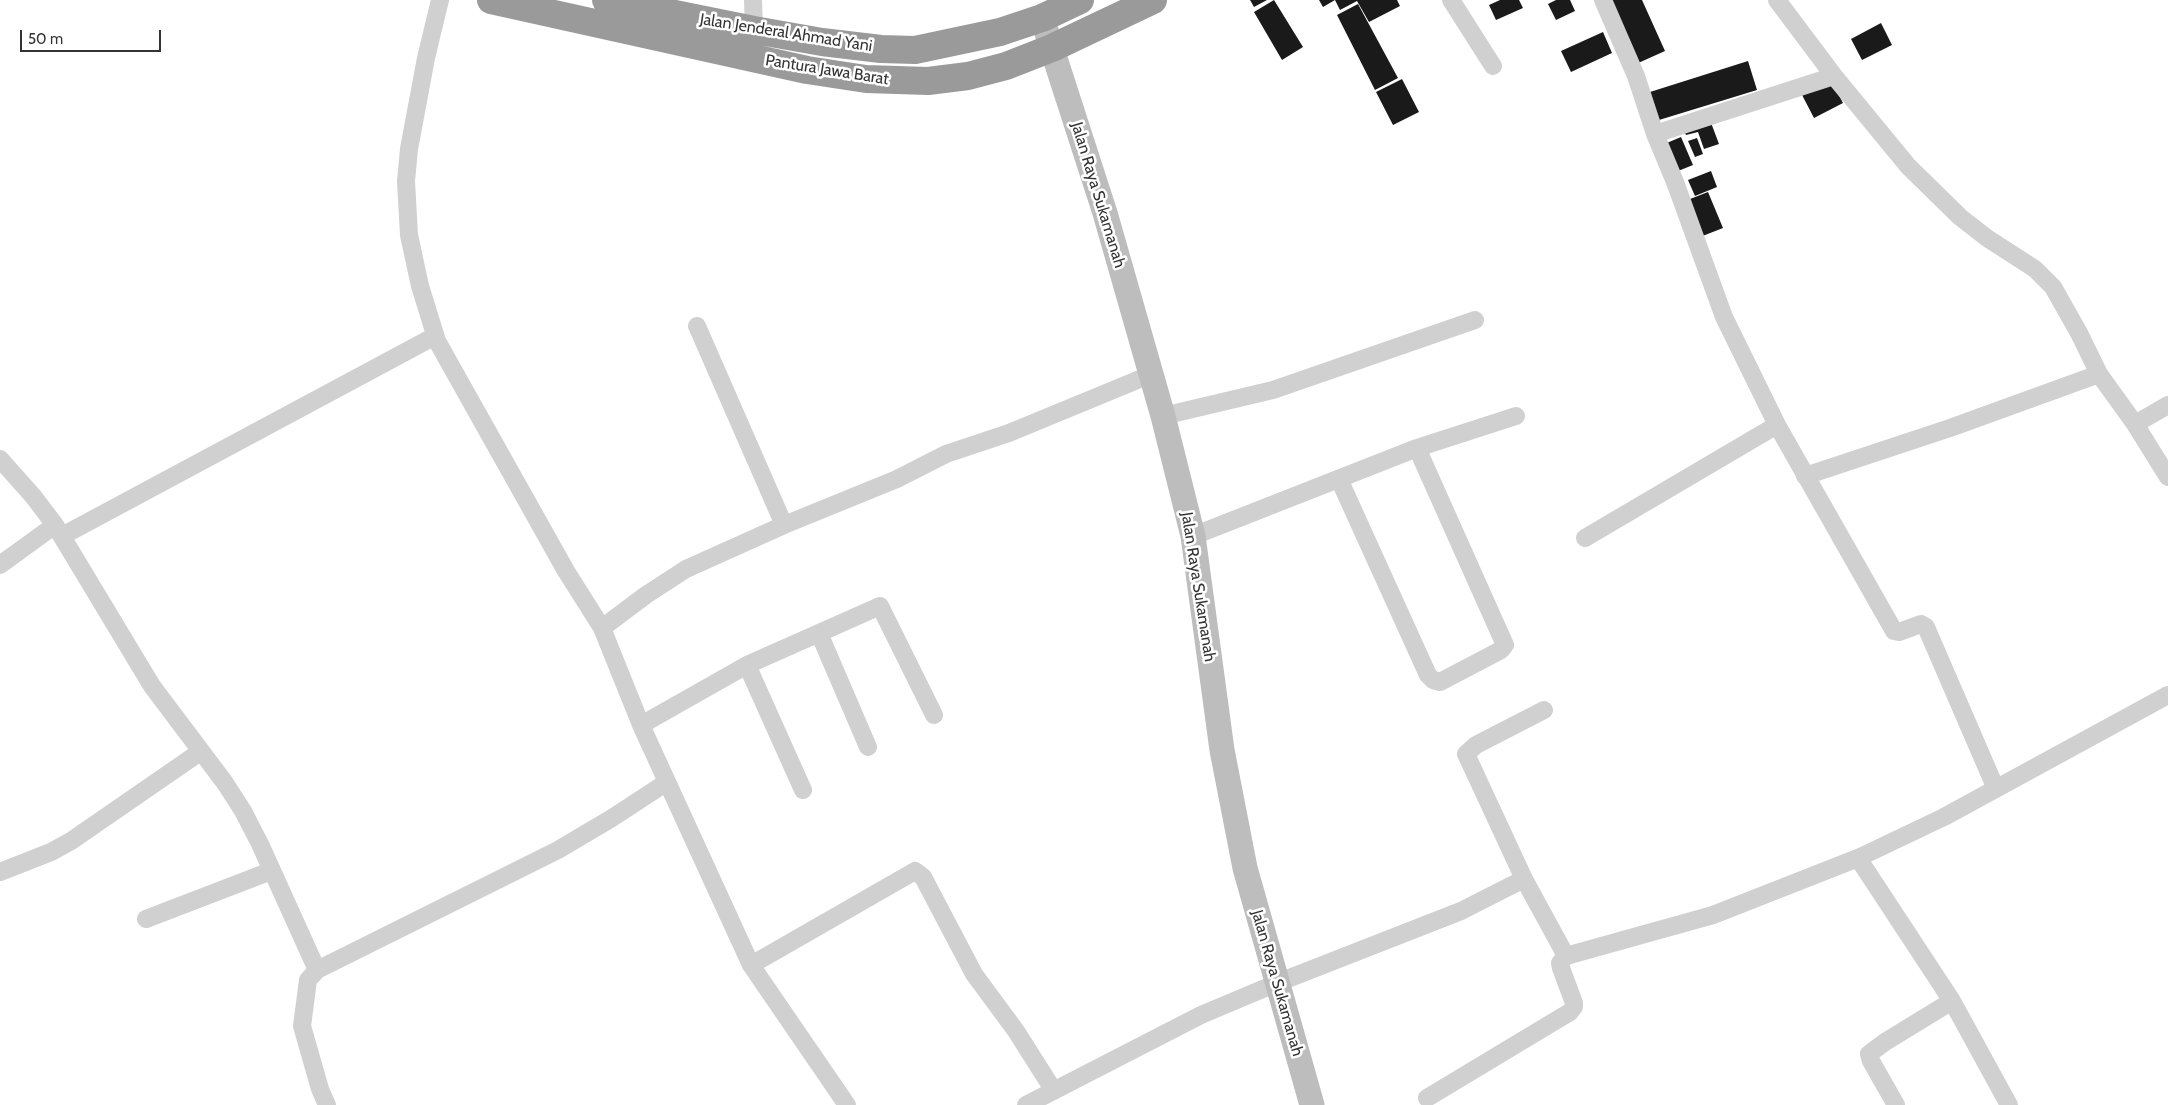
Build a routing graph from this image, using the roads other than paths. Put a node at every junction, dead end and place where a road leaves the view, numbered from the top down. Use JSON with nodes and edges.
{"nodes":[{"id":1,"x":440,"y":0,"type":"edge"},
{"id":2,"x":491,"y":0,"type":"edge"},
{"id":3,"x":606,"y":0,"type":"edge"},
{"id":4,"x":753,"y":0,"type":"edge"},
{"id":5,"x":1080,"y":0,"type":"edge"},
{"id":6,"x":1153,"y":0,"type":"edge"},
{"id":7,"x":1451,"y":0,"type":"edge"},
{"id":8,"x":1603,"y":0,"type":"edge"},
{"id":9,"x":1777,"y":0,"type":"edge"},
{"id":10,"x":1042,"y":18,"type":"junction"},
{"id":11,"x":754,"y":30,"type":"junction"},
{"id":12,"x":1052,"y":48,"type":"junction"},
{"id":13,"x":1494,"y":66,"type":"dead end"},
{"id":14,"x":1834,"y":76,"type":"junction"},
{"id":15,"x":1655,"y":134,"type":"junction"},
{"id":16,"x":1475,"y":320,"type":"dead end"},
{"id":17,"x":697,"y":326,"type":"dead end"},
{"id":18,"x":435,"y":336,"type":"junction"},
{"id":19,"x":1152,"y":374,"type":"junction"},
{"id":20,"x":2099,"y":374,"type":"junction"},
{"id":21,"x":2168,"y":406,"type":"edge"},
{"id":22,"x":1163,"y":416,"type":"junction"},
{"id":23,"x":1516,"y":416,"type":"dead end"},
{"id":24,"x":2135,"y":424,"type":"junction"},
{"id":25,"x":1777,"y":426,"type":"junction"},
{"id":26,"x":1417,"y":448,"type":"junction"},
{"id":27,"x":0,"y":459,"type":"edge"},
{"id":28,"x":1805,"y":476,"type":"junction"},
{"id":29,"x":2168,"y":477,"type":"edge"},
{"id":30,"x":1339,"y":479,"type":"junction"},
{"id":31,"x":784,"y":525,"type":"junction"},
{"id":32,"x":58,"y":530,"type":"junction"},
{"id":33,"x":1192,"y":536,"type":"junction"},
{"id":34,"x":1585,"y":538,"type":"dead end"},
{"id":35,"x":0,"y":565,"type":"edge"},
{"id":36,"x":602,"y":628,"type":"junction"},
{"id":37,"x":819,"y":633,"type":"junction"},
{"id":38,"x":747,"y":665,"type":"junction"},
{"id":39,"x":2168,"y":695,"type":"edge"},
{"id":40,"x":1544,"y":710,"type":"dead end"},
{"id":41,"x":934,"y":715,"type":"dead end"},
{"id":42,"x":641,"y":725,"type":"junction"},
{"id":43,"x":868,"y":747,"type":"dead end"},
{"id":44,"x":200,"y":752,"type":"junction"},
{"id":45,"x":667,"y":782,"type":"junction"},
{"id":46,"x":1996,"y":789,"type":"junction"},
{"id":47,"x":803,"y":790,"type":"dead end"},
{"id":48,"x":1858,"y":858,"type":"junction"},
{"id":49,"x":271,"y":871,"type":"junction"},
{"id":50,"x":0,"y":872,"type":"edge"},
{"id":51,"x":1524,"y":879,"type":"junction"},
{"id":52,"x":146,"y":919,"type":"dead end"},
{"id":53,"x":1566,"y":956,"type":"junction"},
{"id":54,"x":751,"y":965,"type":"junction"},
{"id":55,"x":317,"y":970,"type":"junction"},
{"id":56,"x":1276,"y":983,"type":"junction"},
{"id":57,"x":1952,"y":1001,"type":"junction"},
{"id":58,"x":1054,"y":1091,"type":"junction"},
{"id":59,"x":1427,"y":1098,"type":"dead end"},
{"id":60,"x":327,"y":1105,"type":"edge"},
{"id":61,"x":847,"y":1105,"type":"edge"},
{"id":62,"x":1026,"y":1105,"type":"edge"},
{"id":63,"x":1312,"y":1105,"type":"edge"},
{"id":64,"x":1896,"y":1105,"type":"edge"},
{"id":65,"x":2009,"y":1105,"type":"edge"}],
"edges":[{"from":1,"to":18,"type":"street"},
{"from":2,"to":12,"type":"highway","name":"Pantura Jawa Barat"},
{"from":3,"to":11,"type":"highway","name":"Jalan Jenderal Ahmad Yani"},
{"from":4,"to":11,"type":"street"},
{"from":5,"to":10,"type":"highway","name":"Jalan Jenderal Ahmad Yani"},
{"from":6,"to":12,"type":"highway","name":"Pantura Jawa Barat"},
{"from":7,"to":13,"type":"street"},
{"from":8,"to":15,"type":"street"},
{"from":9,"to":14,"type":"street"},
{"from":10,"to":11,"type":"highway","name":"Jalan Jenderal Ahmad Yani"},
{"from":10,"to":12,"type":"street","name":"Jalan Raya Sukamanah"},
{"from":12,"to":19,"type":"street","name":"Jalan Raya Sukamanah"},
{"from":14,"to":15,"type":"street"},
{"from":14,"to":20,"type":"street"},
{"from":15,"to":25,"type":"street"},
{"from":16,"to":22,"type":"street"},
{"from":17,"to":31,"type":"street"},
{"from":18,"to":32,"type":"street"},
{"from":18,"to":36,"type":"street"},
{"from":19,"to":22,"type":"street","name":"Jalan Raya Sukamanah"},
{"from":19,"to":31,"type":"street"},
{"from":20,"to":24,"type":"street"},
{"from":20,"to":28,"type":"street"},
{"from":21,"to":24,"type":"street"},
{"from":22,"to":33,"type":"street","name":"Jalan Raya Sukamanah"},
{"from":23,"to":26,"type":"street"},
{"from":24,"to":29,"type":"street"},
{"from":25,"to":28,"type":"street"},
{"from":25,"to":34,"type":"street"},
{"from":26,"to":30,"type":"street"},
{"from":26,"to":30,"type":"street"},
{"from":27,"to":32,"type":"street"},
{"from":28,"to":46,"type":"street"},
{"from":30,"to":33,"type":"street"},
{"from":31,"to":36,"type":"street"},
{"from":32,"to":35,"type":"street"},
{"from":32,"to":44,"type":"street"},
{"from":33,"to":56,"type":"street","name":"Jalan Raya Sukamanah"},
{"from":36,"to":42,"type":"street"},
{"from":37,"to":38,"type":"street"},
{"from":37,"to":41,"type":"street"},
{"from":37,"to":43,"type":"street"},
{"from":38,"to":42,"type":"street"},
{"from":38,"to":47,"type":"street"},
{"from":39,"to":46,"type":"street"},
{"from":40,"to":51,"type":"street"},
{"from":42,"to":45,"type":"street"},
{"from":44,"to":49,"type":"street"},
{"from":44,"to":50,"type":"street"},
{"from":45,"to":54,"type":"street"},
{"from":45,"to":55,"type":"street"},
{"from":46,"to":48,"type":"street"},
{"from":48,"to":53,"type":"street"},
{"from":48,"to":57,"type":"street"},
{"from":49,"to":52,"type":"street"},
{"from":49,"to":55,"type":"street"},
{"from":51,"to":53,"type":"street"},
{"from":51,"to":56,"type":"street"},
{"from":53,"to":59,"type":"street"},
{"from":54,"to":58,"type":"street"},
{"from":54,"to":61,"type":"street"},
{"from":55,"to":60,"type":"street"},
{"from":56,"to":58,"type":"street"},
{"from":56,"to":63,"type":"street","name":"Jalan Raya Sukamanah"},
{"from":57,"to":64,"type":"street"},
{"from":57,"to":65,"type":"street"},
{"from":58,"to":62,"type":"street"}]}
